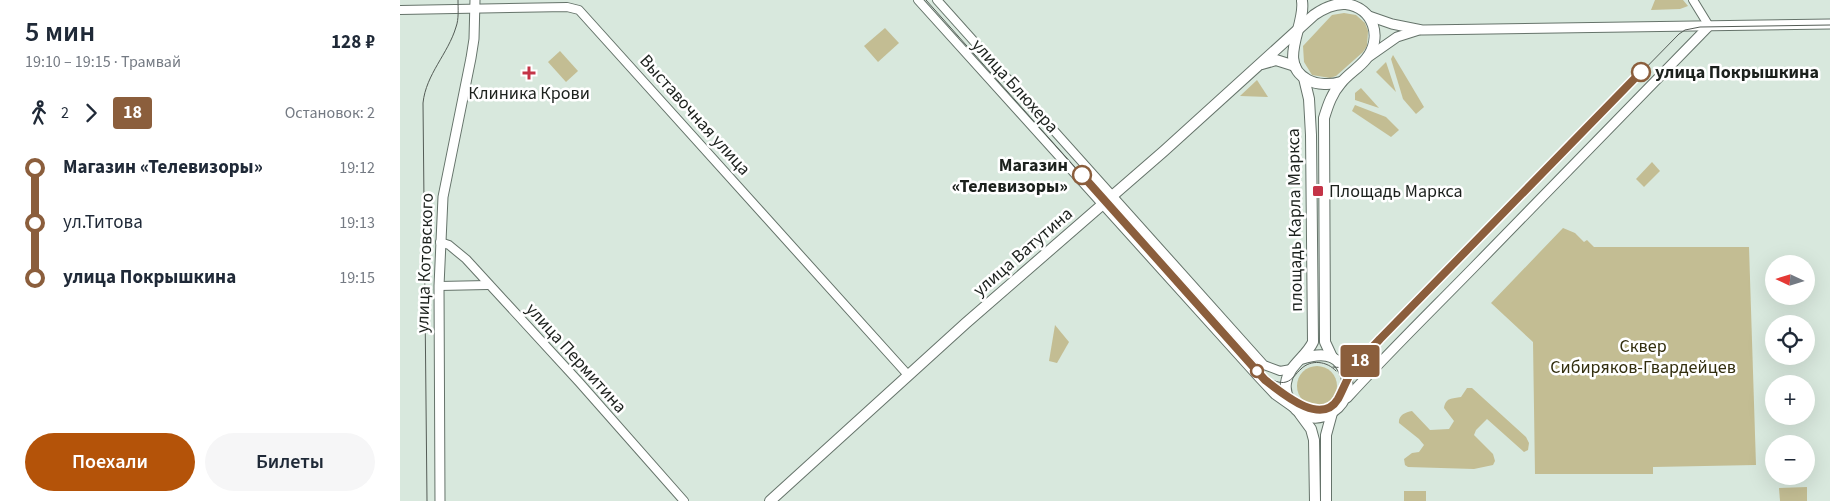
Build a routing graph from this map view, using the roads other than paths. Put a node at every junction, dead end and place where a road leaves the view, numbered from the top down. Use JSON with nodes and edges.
{"nodes":[{"id":1,"x":918,"y":0,"type":"edge"},
{"id":2,"x":937,"y":0,"type":"edge"},
{"id":3,"x":1694,"y":0,"type":"edge"},
{"id":4,"x":1301,"y":1,"type":"edge"},
{"id":5,"x":1328,"y":4,"type":"edge"},
{"id":6,"x":1358,"y":4,"type":"edge"},
{"id":7,"x":475,"y":5,"type":"edge"},
{"id":8,"x":400,"y":10,"type":"edge"},
{"id":9,"x":1369,"y":16,"type":"junction"},
{"id":10,"x":1830,"y":24,"type":"edge"},
{"id":11,"x":1709,"y":26,"type":"junction"},
{"id":12,"x":1298,"y":29,"type":"junction"},
{"id":13,"x":1422,"y":30,"type":"junction"},
{"id":14,"x":1366,"y":59,"type":"junction"},
{"id":15,"x":1256,"y":66,"type":"junction"},
{"id":16,"x":1295,"y":66,"type":"junction"},
{"id":17,"x":1304,"y":78,"type":"junction"},
{"id":18,"x":1341,"y":82,"type":"junction"},
{"id":19,"x":1113,"y":196,"type":"junction"},
{"id":20,"x":1103,"y":206,"type":"junction"},
{"id":21,"x":440,"y":242,"type":"junction"},
{"id":22,"x":488,"y":285,"type":"junction"},
{"id":23,"x":438,"y":286,"type":"junction"},
{"id":24,"x":1301,"y":359,"type":"junction"},
{"id":25,"x":1335,"y":359,"type":"junction"},
{"id":26,"x":1376,"y":365,"type":"junction"},
{"id":27,"x":1291,"y":369,"type":"junction"},
{"id":28,"x":908,"y":375,"type":"junction"},
{"id":29,"x":1347,"y":398,"type":"junction"},
{"id":30,"x":1297,"y":412,"type":"junction"},
{"id":31,"x":1332,"y":413,"type":"junction"},
{"id":32,"x":440,"y":501,"type":"edge"},
{"id":33,"x":684,"y":501,"type":"edge"},
{"id":34,"x":770,"y":501,"type":"edge"},
{"id":35,"x":1315,"y":501,"type":"edge"},
{"id":36,"x":1326,"y":501,"type":"edge"}],
"edges":[{"from":1,"to":20,"type":"street","name":"улица Блюхера"},
{"from":2,"to":19,"type":"street","name":"улица Блюхера"},
{"from":3,"to":11,"type":"street"},
{"from":4,"to":5,"type":"main road","name":"площадь Карла Маркса"},
{"from":4,"to":12,"type":"main road","name":"площадь Карла Маркса"},
{"from":5,"to":6,"type":"main road","name":"площадь Карла Маркса"},
{"from":5,"to":12,"type":"main road"},
{"from":6,"to":9,"type":"main road","name":"площадь Карла Маркса"},
{"from":7,"to":8,"type":"street","name":"Выставочная улица"},
{"from":7,"to":21,"type":"main road","name":"улица Котовского"},
{"from":7,"to":28,"type":"street","name":"Выставочная улица"},
{"from":9,"to":13,"type":"main road","name":"площадь Карла Маркса"},
{"from":9,"to":14,"type":"main road","name":"площадь Карла Маркса"},
{"from":10,"to":11,"type":"main road","name":"площадь Карла Маркса"},
{"from":11,"to":13,"type":"main road","name":"площадь Карла Маркса"},
{"from":11,"to":26,"type":"main road"},
{"from":12,"to":15,"type":"main road","name":"улица Ватутина"},
{"from":12,"to":16,"type":"main road","name":"площадь Карла Маркса"},
{"from":13,"to":14,"type":"main road","name":"площадь Карла Маркса"},
{"from":14,"to":18,"type":"main road","name":"площадь Карла Маркса"},
{"from":15,"to":16,"type":"main road"},
{"from":15,"to":19,"type":"main road","name":"улица Ватутина"},
{"from":16,"to":17,"type":"main road","name":"площадь Карла Маркса"},
{"from":17,"to":18,"type":"main road"},
{"from":17,"to":24,"type":"main road","name":"площадь Карла Маркса"},
{"from":18,"to":25,"type":"main road","name":"площадь Карла Маркса"},
{"from":19,"to":20,"type":"main road","name":"улица Ватутина"},
{"from":19,"to":27,"type":"street","name":"улица Блюхера"},
{"from":20,"to":28,"type":"main road","name":"улица Ватутина"},
{"from":20,"to":30,"type":"street","name":"улица Блюхера"},
{"from":21,"to":22,"type":"street","name":"улица Пермитина"},
{"from":21,"to":23,"type":"main road","name":"улица Котовского"},
{"from":22,"to":23,"type":"street"},
{"from":22,"to":33,"type":"street","name":"улица Пермитина"},
{"from":23,"to":32,"type":"main road","name":"улица Котовского"},
{"from":24,"to":25,"type":"main road"},
{"from":24,"to":27,"type":"main road","name":"площадь Карла Маркса"},
{"from":25,"to":26,"type":"main road"},
{"from":25,"to":29,"type":"main road","name":"площадь Карла Маркса"},
{"from":26,"to":29,"type":"main road"},
{"from":27,"to":30,"type":"main road"},
{"from":28,"to":34,"type":"main road","name":"улица Ватутина"},
{"from":29,"to":31,"type":"main road"},
{"from":30,"to":31,"type":"main road"},
{"from":30,"to":35,"type":"main road"},
{"from":31,"to":36,"type":"main road"}]}
